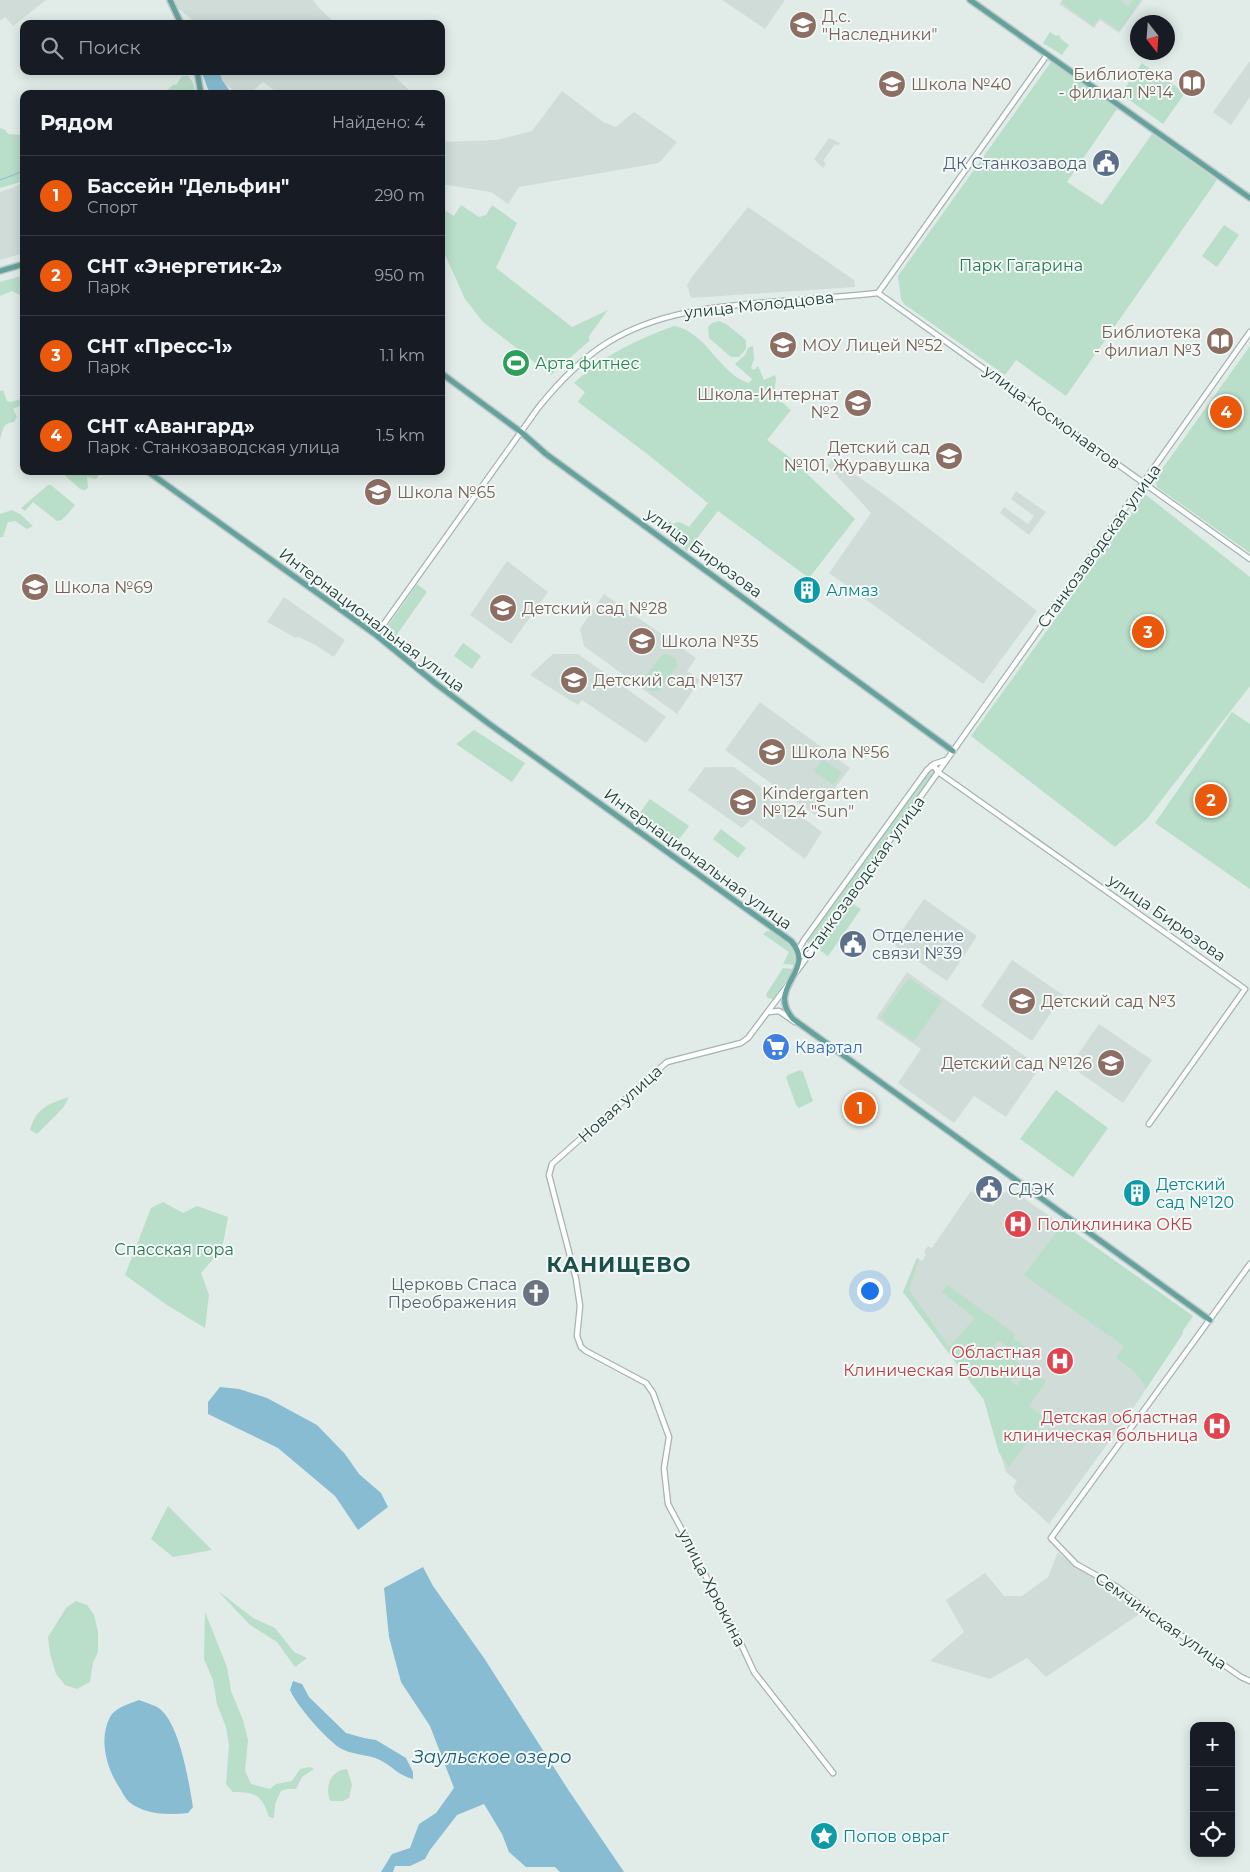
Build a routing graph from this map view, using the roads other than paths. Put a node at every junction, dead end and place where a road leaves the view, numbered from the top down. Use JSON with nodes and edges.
{"nodes":[{"id":1,"x":170,"y":0,"type":"edge"},
{"id":2,"x":970,"y":0,"type":"edge"},
{"id":3,"x":179,"y":20,"type":"edge"},
{"id":4,"x":1047,"y":55,"type":"junction"},
{"id":5,"x":198,"y":75,"type":"edge"},
{"id":6,"x":200,"y":90,"type":"edge"},
{"id":7,"x":1250,"y":198,"type":"edge"},
{"id":8,"x":20,"y":265,"type":"edge"},
{"id":9,"x":0,"y":271,"type":"edge"},
{"id":10,"x":878,"y":293,"type":"junction"},
{"id":11,"x":1250,"y":332,"type":"edge"},
{"id":12,"x":445,"y":376,"type":"edge"},
{"id":13,"x":522,"y":432,"type":"junction"},
{"id":14,"x":154,"y":475,"type":"edge"},
{"id":15,"x":1144,"y":483,"type":"junction"},
{"id":16,"x":1250,"y":560,"type":"edge"},
{"id":17,"x":376,"y":635,"type":"junction"},
{"id":18,"x":953,"y":751,"type":"junction"},
{"id":19,"x":947,"y":759,"type":"junction"},
{"id":20,"x":931,"y":766,"type":"junction"},
{"id":21,"x":938,"y":772,"type":"junction"},
{"id":22,"x":804,"y":940,"type":"junction"},
{"id":23,"x":791,"y":942,"type":"junction"},
{"id":24,"x":799,"y":953,"type":"junction"},
{"id":25,"x":809,"y":953,"type":"junction"},
{"id":26,"x":796,"y":972,"type":"junction"},
{"id":27,"x":787,"y":985,"type":"junction"},
{"id":28,"x":767,"y":1012,"type":"junction"},
{"id":29,"x":798,"y":1024,"type":"junction"},
{"id":30,"x":1149,"y":1124,"type":"dead end"},
{"id":31,"x":1250,"y":1264,"type":"edge"},
{"id":32,"x":1210,"y":1320,"type":"junction"},
{"id":33,"x":646,"y":1383,"type":"joint"},
{"id":34,"x":1250,"y":1681,"type":"edge"},
{"id":35,"x":833,"y":1773,"type":"dead end"}],
"edges":[{"from":1,"to":3,"type":"main road"},
{"from":2,"to":4,"type":"main road"},
{"from":4,"to":7,"type":"main road"},
{"from":4,"to":10,"type":"street"},
{"from":5,"to":6,"type":"main road"},
{"from":8,"to":9,"type":"main road"},
{"from":10,"to":13,"type":"street","name":"улица Молодцова"},
{"from":10,"to":15,"type":"street","name":"улица Космонавтов"},
{"from":11,"to":15,"type":"street","name":"Станкозаводская улица"},
{"from":12,"to":13,"type":"main road","name":"улица Бирюзова"},
{"from":13,"to":17,"type":"street","name":"улица Молодцова"},
{"from":13,"to":18,"type":"main road","name":"улица Бирюзова"},
{"from":14,"to":17,"type":"main road","name":"Интернациональная улица"},
{"from":15,"to":16,"type":"street","name":"улица Космонавтов"},
{"from":15,"to":18,"type":"street","name":"Станкозаводская улица"},
{"from":17,"to":23,"type":"main road","name":"Интернациональная улица"},
{"from":18,"to":19,"type":"street","name":"Станкозаводская улица"},
{"from":19,"to":20,"type":"street","name":"Станкозаводская улица"},
{"from":19,"to":21,"type":"street","name":"Станкозаводская улица"},
{"from":20,"to":21,"type":"street"},
{"from":20,"to":22,"type":"street","name":"Станкозаводская улица"},
{"from":21,"to":25,"type":"street","name":"Станкозаводская улица"},
{"from":21,"to":30,"type":"street","name":"улица Бирюзова"},
{"from":22,"to":23,"type":"street"},
{"from":22,"to":24,"type":"street","name":"Станкозаводская улица"},
{"from":23,"to":24,"type":"main road","name":"Интернациональная улица"},
{"from":24,"to":25,"type":"street"},
{"from":24,"to":26,"type":"main road","name":"Интернациональная улица"},
{"from":25,"to":26,"type":"street","name":"Станкозаводская улица"},
{"from":26,"to":27,"type":"main road","name":"Интернациональная улица"},
{"from":27,"to":28,"type":"street","name":"Новая улица"},
{"from":27,"to":29,"type":"main road"},
{"from":28,"to":29,"type":"street"},
{"from":28,"to":33,"type":"street","name":"Новая улица"},
{"from":29,"to":32,"type":"main road"},
{"from":31,"to":32,"type":"street"},
{"from":32,"to":34,"type":"street","name":"Семчинская улица"},
{"from":33,"to":35,"type":"street","name":"улица Хрюкина"}]}
